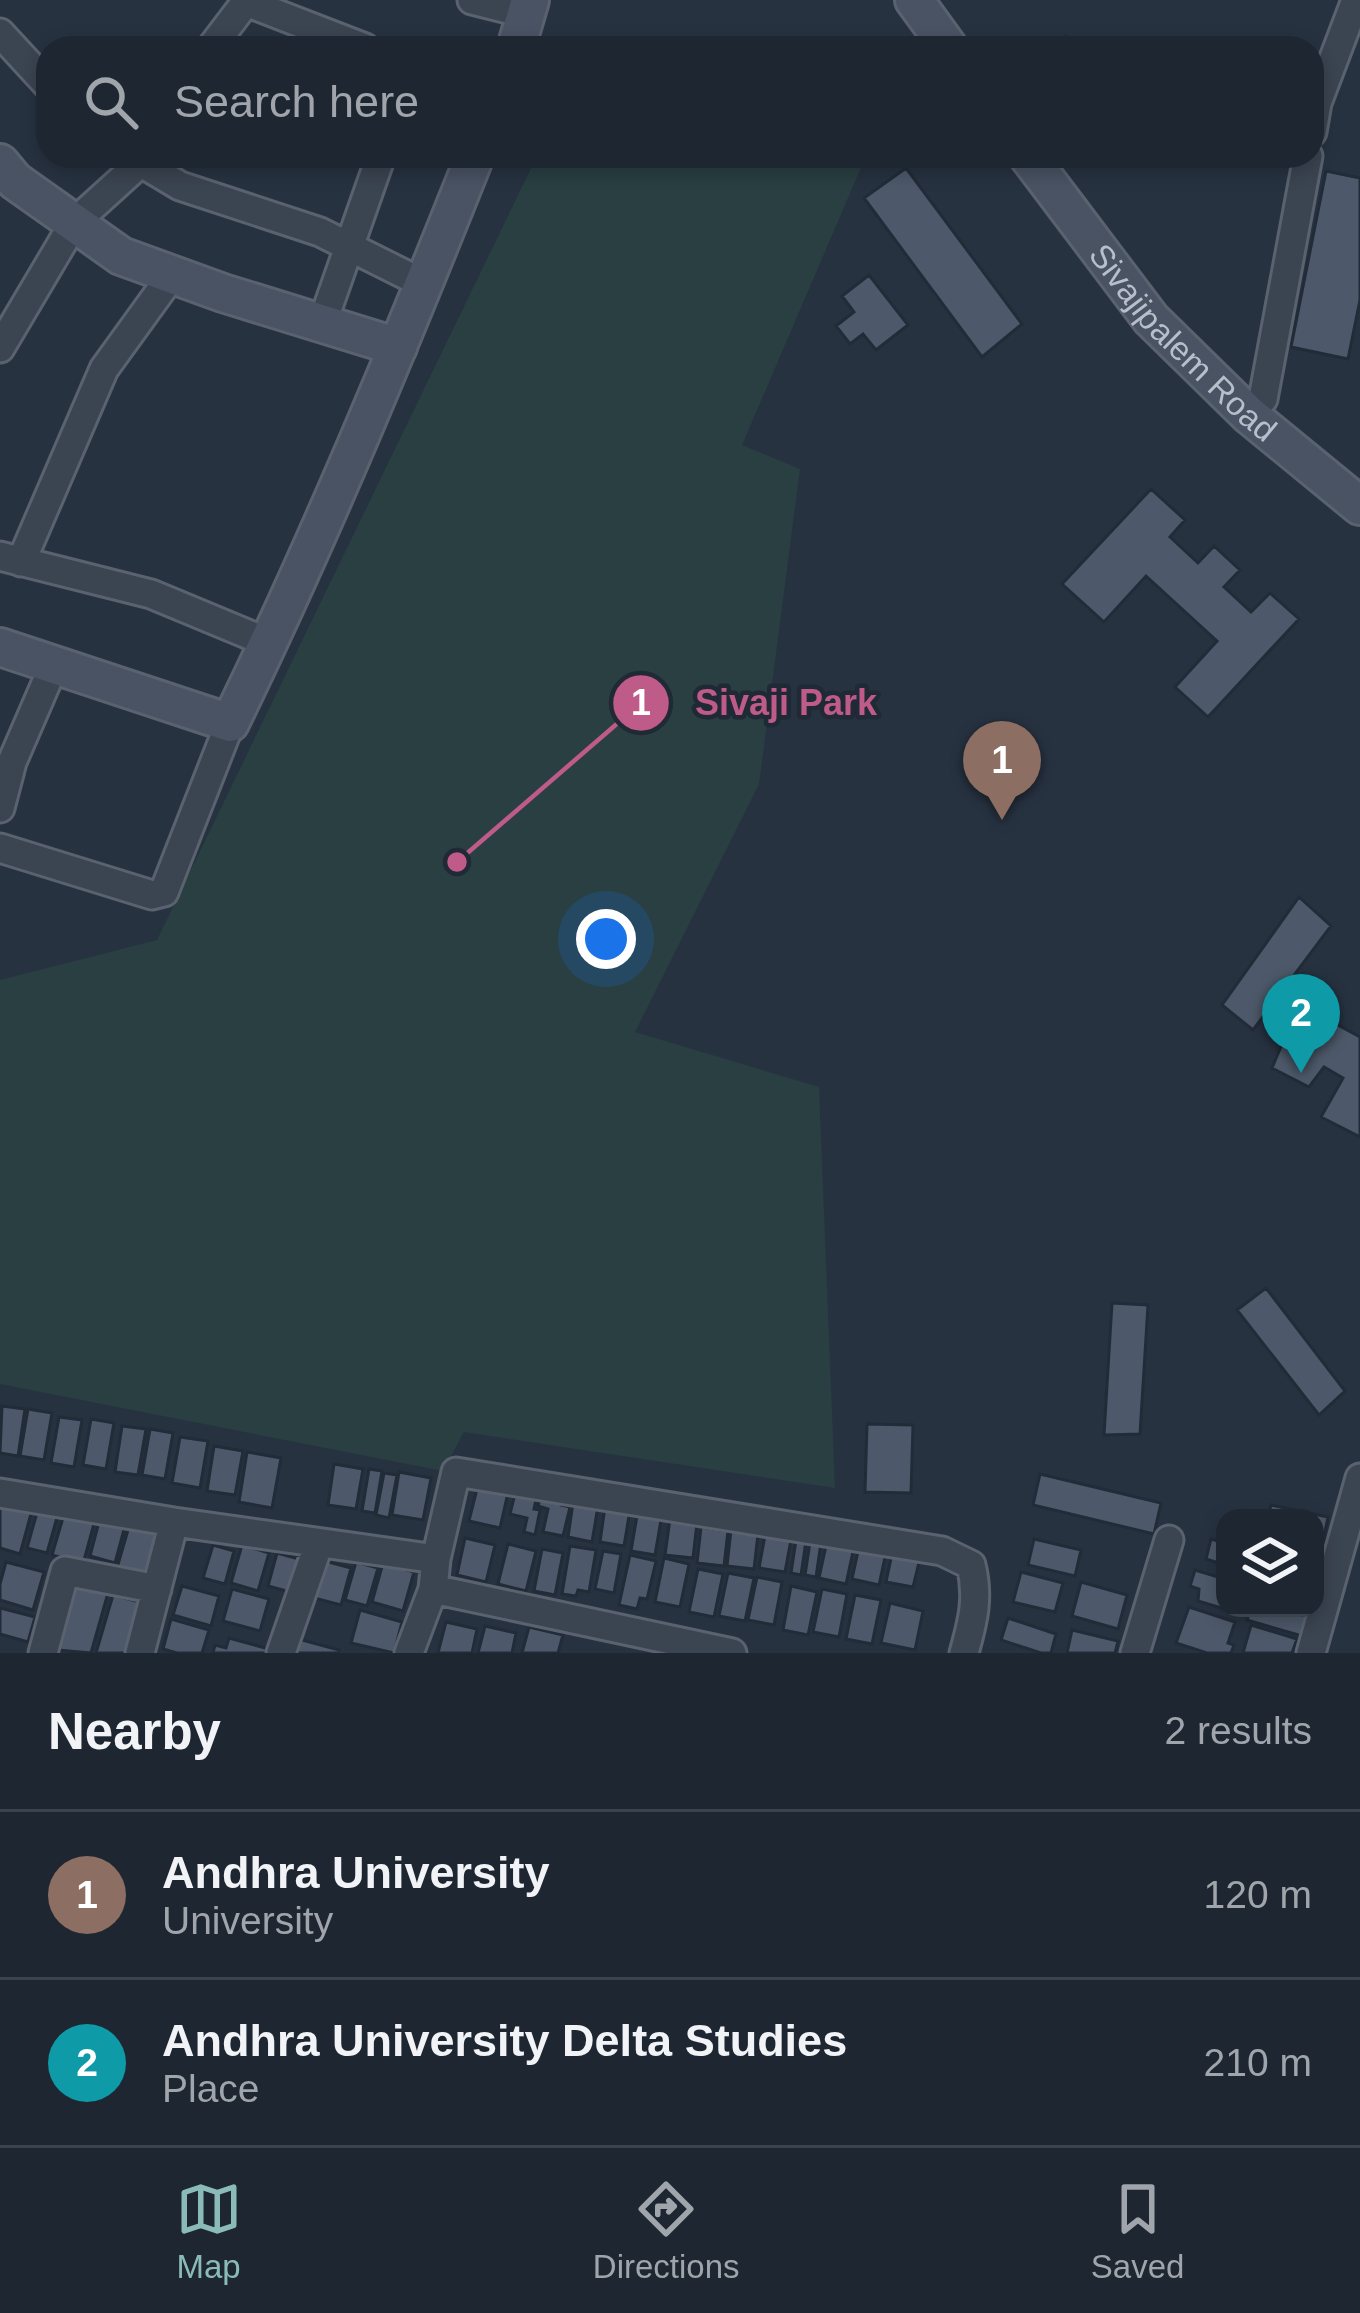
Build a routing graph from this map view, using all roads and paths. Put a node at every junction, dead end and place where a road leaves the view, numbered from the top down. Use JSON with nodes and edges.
{"nodes":[{"id":1,"x":472,"y":0,"type":"edge"},
{"id":2,"x":1356,"y":0,"type":"edge"},
{"id":3,"x":927,"y":3,"type":"edge"},
{"id":4,"x":524,"y":21,"type":"edge"},
{"id":5,"x":0,"y":33,"type":"edge"},
{"id":6,"x":220,"y":36,"type":"edge"},
{"id":7,"x":334,"y":36,"type":"edge"},
{"id":8,"x":943,"y":36,"type":"edge"},
{"id":9,"x":961,"y":36,"type":"edge"},
{"id":10,"x":36,"y":72,"type":"edge"},
{"id":11,"x":1324,"y":85,"type":"edge"},
{"id":12,"x":0,"y":164,"type":"edge"},
{"id":13,"x":127,"y":168,"type":"edge"},
{"id":14,"x":149,"y":168,"type":"edge"},
{"id":15,"x":378,"y":168,"type":"edge"},
{"id":16,"x":470,"y":168,"type":"edge"},
{"id":17,"x":1037,"y":168,"type":"edge"},
{"id":18,"x":1060,"y":168,"type":"edge"},
{"id":19,"x":1305,"y":168,"type":"edge"},
{"id":20,"x":74,"y":223,"type":"junction"},
{"id":21,"x":351,"y":248,"type":"junction"},
{"id":22,"x":172,"y":274,"type":"junction"},
{"id":23,"x":424,"y":284,"type":"junction"},
{"id":24,"x":322,"y":324,"type":"junction"},
{"id":25,"x":398,"y":347,"type":"junction"},
{"id":26,"x":0,"y":348,"type":"edge"},
{"id":27,"x":1263,"y":399,"type":"junction"},
{"id":28,"x":1360,"y":479,"type":"edge"},
{"id":29,"x":1360,"y":506,"type":"edge"},
{"id":30,"x":11,"y":559,"type":"edge"},
{"id":31,"x":269,"y":643,"type":"junction"},
{"id":32,"x":0,"y":647,"type":"edge"},
{"id":33,"x":55,"y":665,"type":"junction"},
{"id":34,"x":230,"y":723,"type":"junction"},
{"id":35,"x":0,"y":808,"type":"edge"},
{"id":36,"x":0,"y":848,"type":"edge"},
{"id":37,"x":1360,"y":1478,"type":"edge"},
{"id":38,"x":0,"y":1493,"type":"edge"},
{"id":39,"x":174,"y":1522,"type":"junction"},
{"id":40,"x":1168,"y":1540,"type":"dead end"},
{"id":41,"x":319,"y":1543,"type":"junction"},
{"id":42,"x":436,"y":1559,"type":"junction"},
{"id":43,"x":157,"y":1589,"type":"junction"},
{"id":44,"x":433,"y":1589,"type":"junction"},
{"id":45,"x":43,"y":1653,"type":"edge"},
{"id":46,"x":140,"y":1653,"type":"edge"},
{"id":47,"x":281,"y":1653,"type":"edge"},
{"id":48,"x":409,"y":1653,"type":"edge"},
{"id":49,"x":732,"y":1653,"type":"edge"},
{"id":50,"x":964,"y":1653,"type":"edge"},
{"id":51,"x":1135,"y":1653,"type":"edge"},
{"id":52,"x":1311,"y":1653,"type":"edge"}],
"edges":[{"from":1,"to":4,"type":"street"},
{"from":2,"to":11,"type":"street"},
{"from":3,"to":8,"type":"street"},
{"from":3,"to":9,"type":"street"},
{"from":5,"to":10,"type":"street"},
{"from":6,"to":7,"type":"street"},
{"from":12,"to":20,"type":"street"},
{"from":13,"to":20,"type":"street"},
{"from":14,"to":21,"type":"street"},
{"from":15,"to":21,"type":"street"},
{"from":16,"to":23,"type":"street"},
{"from":17,"to":29,"type":"street","name":"Sivajipalem Road"},
{"from":18,"to":27,"type":"street","name":"Sivajipalem Road"},
{"from":19,"to":27,"type":"street"},
{"from":20,"to":22,"type":"street"},
{"from":20,"to":26,"type":"street"},
{"from":21,"to":23,"type":"street"},
{"from":21,"to":24,"type":"street"},
{"from":22,"to":24,"type":"street"},
{"from":22,"to":30,"type":"street"},
{"from":23,"to":25,"type":"street"},
{"from":24,"to":25,"type":"street"},
{"from":25,"to":31,"type":"street"},
{"from":27,"to":28,"type":"street","name":"Sivajipalem Road"},
{"from":30,"to":31,"type":"street"},
{"from":31,"to":34,"type":"street"},
{"from":32,"to":33,"type":"street"},
{"from":33,"to":34,"type":"street"},
{"from":33,"to":35,"type":"street"},
{"from":34,"to":36,"type":"street"},
{"from":37,"to":52,"type":"street"},
{"from":38,"to":39,"type":"street"},
{"from":39,"to":41,"type":"street"},
{"from":39,"to":43,"type":"street"},
{"from":40,"to":51,"type":"street"},
{"from":41,"to":42,"type":"street"},
{"from":41,"to":47,"type":"street"},
{"from":42,"to":44,"type":"street"},
{"from":42,"to":50,"type":"street"},
{"from":43,"to":45,"type":"street"},
{"from":43,"to":46,"type":"street"},
{"from":44,"to":48,"type":"street"},
{"from":44,"to":49,"type":"street"}]}
